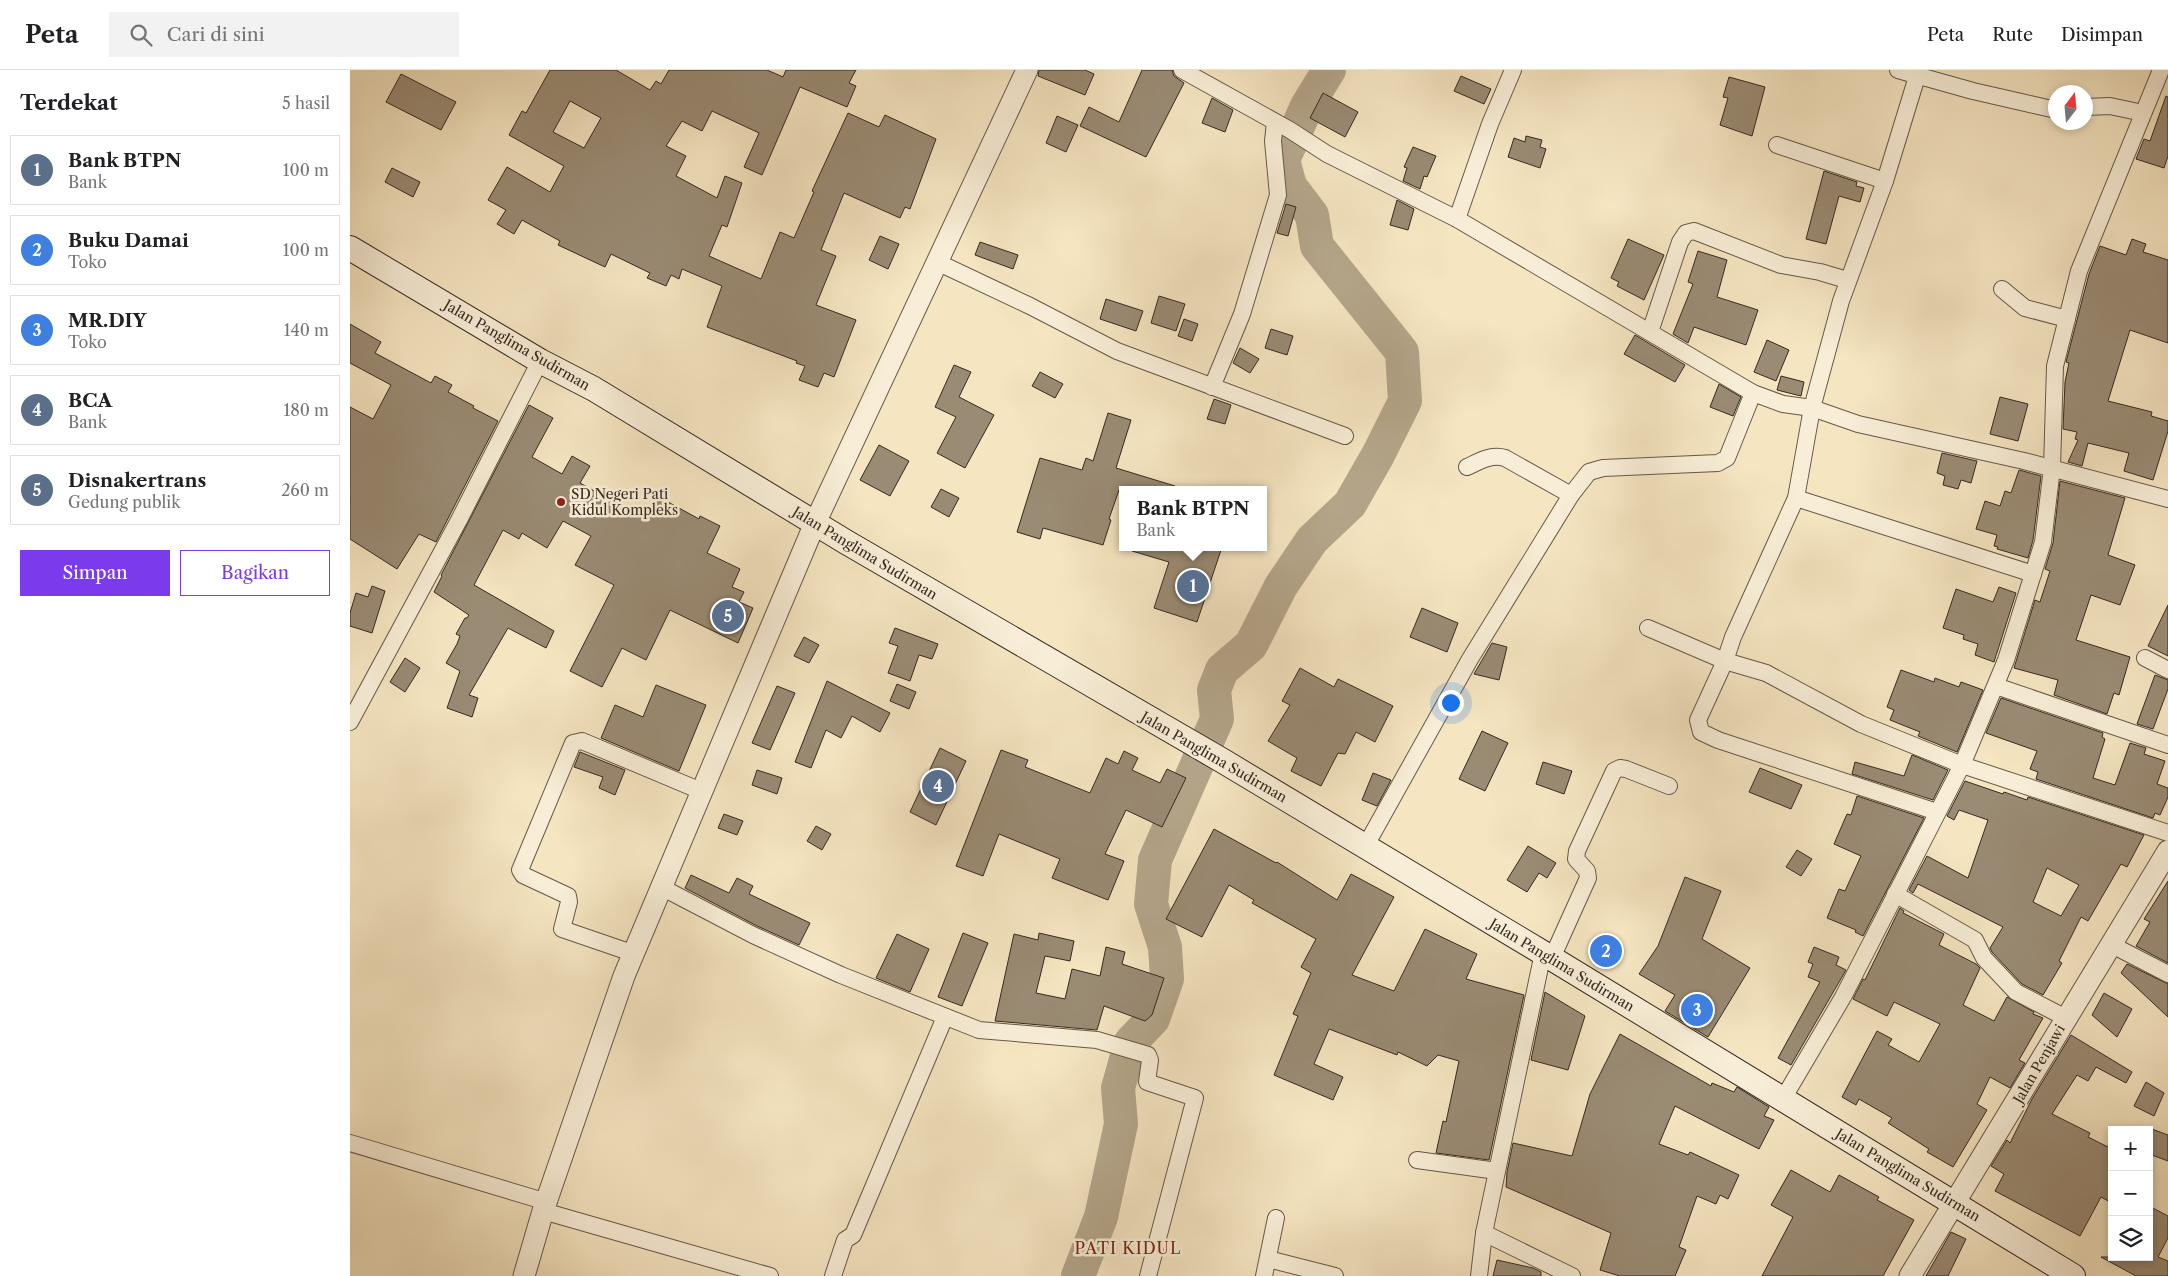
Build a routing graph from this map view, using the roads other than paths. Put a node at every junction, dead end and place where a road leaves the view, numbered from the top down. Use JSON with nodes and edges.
{"nodes":[{"id":1,"x":1027,"y":70,"type":"edge"},
{"id":2,"x":1182,"y":70,"type":"edge"},
{"id":3,"x":1513,"y":70,"type":"edge"},
{"id":4,"x":1898,"y":70,"type":"edge"},
{"id":5,"x":2161,"y":70,"type":"edge"},
{"id":6,"x":1918,"y":73,"type":"edge"},
{"id":7,"x":2093,"y":107,"type":"edge"},
{"id":8,"x":2048,"y":108,"type":"edge"},
{"id":9,"x":2143,"y":113,"type":"junction"},
{"id":10,"x":1283,"y":126,"type":"junction"},
{"id":11,"x":1777,"y":145,"type":"dead end"},
{"id":12,"x":1886,"y":181,"type":"junction"},
{"id":13,"x":1457,"y":219,"type":"junction"},
{"id":14,"x":350,"y":248,"type":"edge"},
{"id":15,"x":937,"y":262,"type":"junction"},
{"id":16,"x":1847,"y":280,"type":"junction"},
{"id":17,"x":2002,"y":289,"type":"dead end"},
{"id":18,"x":2067,"y":319,"type":"junction"},
{"id":19,"x":1650,"y":332,"type":"junction"},
{"id":20,"x":540,"y":361,"type":"junction"},
{"id":21,"x":1212,"y":387,"type":"junction"},
{"id":22,"x":1753,"y":394,"type":"junction"},
{"id":23,"x":1812,"y":408,"type":"junction"},
{"id":24,"x":1345,"y":436,"type":"dead end"},
{"id":25,"x":1467,"y":467,"type":"dead end"},
{"id":26,"x":2052,"y":468,"type":"junction"},
{"id":27,"x":1571,"y":495,"type":"junction"},
{"id":28,"x":1796,"y":498,"type":"junction"},
{"id":29,"x":2168,"y":498,"type":"edge"},
{"id":30,"x":815,"y":523,"type":"junction"},
{"id":31,"x":2033,"y":574,"type":"junction"},
{"id":32,"x":1648,"y":628,"type":"dead end"},
{"id":33,"x":2145,"y":658,"type":"dead end"},
{"id":34,"x":1725,"y":661,"type":"junction"},
{"id":35,"x":2168,"y":670,"type":"edge"},
{"id":36,"x":1996,"y":686,"type":"junction"},
{"id":37,"x":350,"y":722,"type":"edge"},
{"id":38,"x":2168,"y":745,"type":"edge"},
{"id":39,"x":1962,"y":765,"type":"junction"},
{"id":40,"x":1669,"y":786,"type":"dead end"},
{"id":41,"x":701,"y":791,"type":"junction"},
{"id":42,"x":1937,"y":812,"type":"junction"},
{"id":43,"x":2168,"y":833,"type":"edge"},
{"id":44,"x":1365,"y":847,"type":"junction"},
{"id":45,"x":2168,"y":851,"type":"edge"},
{"id":46,"x":661,"y":886,"type":"junction"},
{"id":47,"x":1895,"y":894,"type":"junction"},
{"id":48,"x":2110,"y":944,"type":"junction"},
{"id":49,"x":635,"y":954,"type":"junction"},
{"id":50,"x":1547,"y":956,"type":"junction"},
{"id":51,"x":2168,"y":974,"type":"edge"},
{"id":52,"x":945,"y":1017,"type":"junction"},
{"id":53,"x":2066,"y":1018,"type":"junction"},
{"id":54,"x":1783,"y":1099,"type":"junction"},
{"id":55,"x":350,"y":1144,"type":"edge"},
{"id":56,"x":1417,"y":1160,"type":"dead end"},
{"id":57,"x":1497,"y":1171,"type":"junction"},
{"id":58,"x":1955,"y":1205,"type":"junction"},
{"id":59,"x":545,"y":1206,"type":"junction"},
{"id":60,"x":1276,"y":1218,"type":"dead end"},
{"id":61,"x":1484,"y":1233,"type":"junction"},
{"id":62,"x":1268,"y":1259,"type":"junction"},
{"id":63,"x":524,"y":1276,"type":"edge"},
{"id":64,"x":770,"y":1276,"type":"edge"},
{"id":65,"x":833,"y":1276,"type":"edge"},
{"id":66,"x":1148,"y":1276,"type":"edge"},
{"id":67,"x":1264,"y":1276,"type":"edge"},
{"id":68,"x":1335,"y":1276,"type":"edge"},
{"id":69,"x":1479,"y":1276,"type":"edge"},
{"id":70,"x":1572,"y":1276,"type":"edge"},
{"id":71,"x":1910,"y":1276,"type":"edge"},
{"id":72,"x":2073,"y":1276,"type":"edge"}],
"edges":[{"from":1,"to":15,"type":"street"},
{"from":2,"to":10,"type":"street"},
{"from":3,"to":13,"type":"street"},
{"from":4,"to":6,"type":"street"},
{"from":5,"to":9,"type":"street"},
{"from":6,"to":8,"type":"street"},
{"from":6,"to":12,"type":"street"},
{"from":7,"to":9,"type":"street"},
{"from":9,"to":18,"type":"street"},
{"from":10,"to":13,"type":"street"},
{"from":10,"to":21,"type":"street"},
{"from":11,"to":12,"type":"street"},
{"from":12,"to":16,"type":"street"},
{"from":13,"to":19,"type":"street"},
{"from":14,"to":20,"type":"main road","name":"Jalan Panglima Sudirman"},
{"from":15,"to":21,"type":"street"},
{"from":15,"to":30,"type":"street"},
{"from":16,"to":19,"type":"street"},
{"from":16,"to":23,"type":"street"},
{"from":17,"to":18,"type":"street"},
{"from":18,"to":26,"type":"street"},
{"from":19,"to":22,"type":"street"},
{"from":20,"to":30,"type":"main road","name":"Jalan Panglima Sudirman"},
{"from":20,"to":37,"type":"street"},
{"from":21,"to":24,"type":"street"},
{"from":22,"to":23,"type":"street"},
{"from":22,"to":27,"type":"street"},
{"from":23,"to":26,"type":"street"},
{"from":23,"to":28,"type":"street"},
{"from":25,"to":27,"type":"street"},
{"from":26,"to":29,"type":"street"},
{"from":26,"to":31,"type":"street"},
{"from":27,"to":44,"type":"street"},
{"from":28,"to":31,"type":"street"},
{"from":28,"to":34,"type":"street"},
{"from":30,"to":41,"type":"street"},
{"from":30,"to":44,"type":"main road","name":"Jalan Panglima Sudirman"},
{"from":31,"to":36,"type":"street"},
{"from":32,"to":34,"type":"street"},
{"from":33,"to":35,"type":"street"},
{"from":34,"to":39,"type":"street"},
{"from":34,"to":42,"type":"street"},
{"from":36,"to":38,"type":"street"},
{"from":36,"to":39,"type":"street"},
{"from":39,"to":42,"type":"street"},
{"from":39,"to":43,"type":"street"},
{"from":40,"to":50,"type":"street"},
{"from":41,"to":46,"type":"street"},
{"from":41,"to":49,"type":"street"},
{"from":42,"to":47,"type":"street"},
{"from":44,"to":50,"type":"main road","name":"Jalan Panglima Sudirman"},
{"from":45,"to":48,"type":"street","name":"Jalan Penjawi"},
{"from":46,"to":49,"type":"street"},
{"from":46,"to":52,"type":"street"},
{"from":47,"to":53,"type":"street"},
{"from":47,"to":54,"type":"street"},
{"from":48,"to":51,"type":"street"},
{"from":48,"to":53,"type":"street","name":"Jalan Penjawi"},
{"from":49,"to":59,"type":"street"},
{"from":50,"to":54,"type":"main road","name":"Jalan Panglima Sudirman"},
{"from":50,"to":57,"type":"street"},
{"from":52,"to":65,"type":"street"},
{"from":52,"to":66,"type":"street"},
{"from":53,"to":58,"type":"street","name":"Jalan Penjawi"},
{"from":54,"to":58,"type":"main road","name":"Jalan Panglima Sudirman"},
{"from":55,"to":59,"type":"street"},
{"from":56,"to":57,"type":"street"},
{"from":57,"to":61,"type":"street"},
{"from":58,"to":71,"type":"street","name":"Jalan Penjawi"},
{"from":58,"to":72,"type":"main road","name":"Jalan Panglima Sudirman"},
{"from":59,"to":63,"type":"street"},
{"from":59,"to":64,"type":"street"},
{"from":60,"to":62,"type":"street"},
{"from":61,"to":69,"type":"street"},
{"from":61,"to":70,"type":"street"},
{"from":62,"to":67,"type":"street"},
{"from":62,"to":68,"type":"street"}]}
